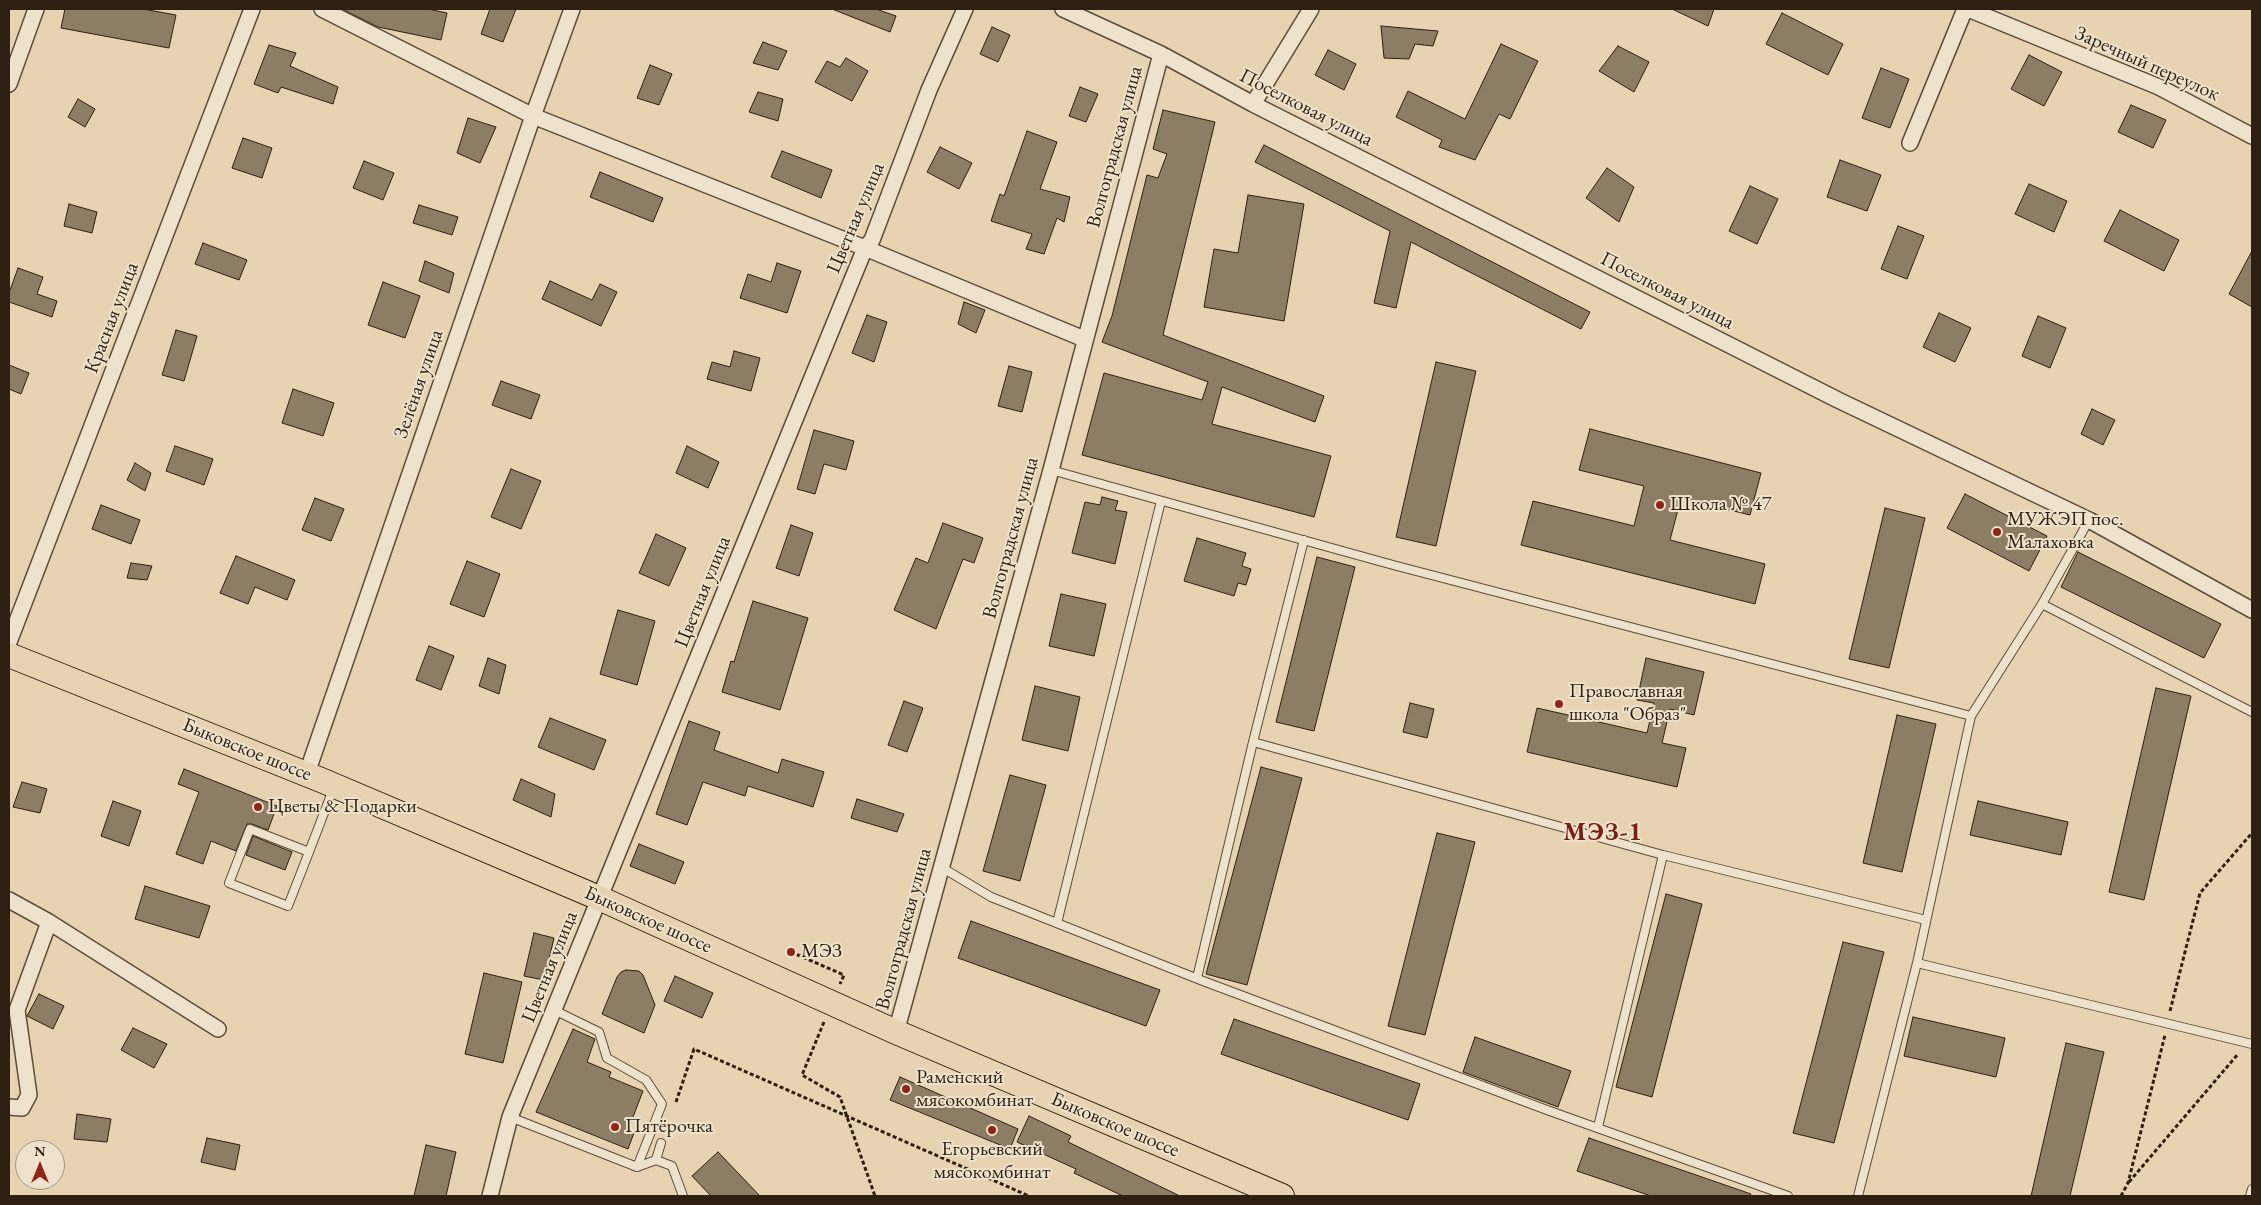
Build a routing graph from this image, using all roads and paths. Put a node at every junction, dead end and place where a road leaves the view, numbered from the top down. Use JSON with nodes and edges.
{"nodes":[{"id":1,"x":36,"y":9,"type":"edge"},
{"id":2,"x":252,"y":9,"type":"edge"},
{"id":3,"x":322,"y":9,"type":"edge"},
{"id":4,"x":572,"y":9,"type":"edge"},
{"id":5,"x":965,"y":9,"type":"edge"},
{"id":6,"x":1063,"y":9,"type":"edge"},
{"id":7,"x":1311,"y":9,"type":"edge"},
{"id":8,"x":1966,"y":9,"type":"edge"},
{"id":9,"x":1161,"y":54,"type":"junction"},
{"id":10,"x":9,"y":84,"type":"edge"},
{"id":11,"x":1253,"y":104,"type":"junction"},
{"id":12,"x":533,"y":116,"type":"junction"},
{"id":13,"x":2252,"y":136,"type":"edge"},
{"id":14,"x":1910,"y":143,"type":"dead end"},
{"id":15,"x":865,"y":248,"type":"junction"},
{"id":16,"x":1084,"y":339,"type":"junction"},
{"id":17,"x":1051,"y":470,"type":"junction"},
{"id":18,"x":1161,"y":501,"type":"junction"},
{"id":19,"x":2089,"y":520,"type":"junction"},
{"id":20,"x":1304,"y":540,"type":"junction"},
{"id":21,"x":2042,"y":604,"type":"junction"},
{"id":22,"x":2252,"y":610,"type":"edge"},
{"id":23,"x":9,"y":642,"type":"edge"},
{"id":24,"x":9,"y":655,"type":"edge"},
{"id":25,"x":2252,"y":712,"type":"edge"},
{"id":26,"x":1971,"y":716,"type":"junction"},
{"id":27,"x":1253,"y":742,"type":"junction"},
{"id":28,"x":307,"y":774,"type":"junction"},
{"id":29,"x":334,"y":785,"type":"junction"},
{"id":30,"x":2252,"y":833,"type":"edge"},
{"id":31,"x":309,"y":852,"type":"junction"},
{"id":32,"x":1663,"y":855,"type":"junction"},
{"id":33,"x":941,"y":867,"type":"junction"},
{"id":34,"x":600,"y":898,"type":"junction"},
{"id":35,"x":9,"y":900,"type":"edge"},
{"id":36,"x":1926,"y":920,"type":"junction"},
{"id":37,"x":49,"y":922,"type":"junction"},
{"id":38,"x":1057,"y":923,"type":"junction"},
{"id":39,"x":791,"y":952,"type":"dead end"},
{"id":40,"x":1917,"y":963,"type":"junction"},
{"id":41,"x":1197,"y":978,"type":"junction"},
{"id":42,"x":832,"y":1003,"type":"junction"},
{"id":43,"x":554,"y":1010,"type":"junction"},
{"id":44,"x":2167,"y":1023,"type":"junction"},
{"id":45,"x":218,"y":1029,"type":"dead end"},
{"id":46,"x":896,"y":1032,"type":"junction"},
{"id":47,"x":2250,"y":1043,"type":"edge"},
{"id":48,"x":674,"y":1105,"type":"dead end"},
{"id":49,"x":9,"y":1107,"type":"edge"},
{"id":50,"x":847,"y":1116,"type":"junction"},
{"id":51,"x":510,"y":1117,"type":"junction"},
{"id":52,"x":1598,"y":1127,"type":"junction"},
{"id":53,"x":661,"y":1143,"type":"dead end"},
{"id":54,"x":656,"y":1160,"type":"junction"},
{"id":55,"x":637,"y":1167,"type":"junction"},
{"id":56,"x":2128,"y":1183,"type":"junction"},
{"id":57,"x":2252,"y":1189,"type":"edge"},
{"id":58,"x":490,"y":1196,"type":"edge"},
{"id":59,"x":683,"y":1196,"type":"edge"},
{"id":60,"x":875,"y":1196,"type":"edge"},
{"id":61,"x":1029,"y":1196,"type":"edge"},
{"id":62,"x":1282,"y":1196,"type":"edge"},
{"id":63,"x":1788,"y":1196,"type":"edge"},
{"id":64,"x":1858,"y":1196,"type":"edge"},
{"id":65,"x":2121,"y":1196,"type":"edge"},
{"id":66,"x":2250,"y":1196,"type":"edge"}],
"edges":[{"from":1,"to":10,"type":"street"},
{"from":2,"to":23,"type":"street","name":"Красная улица"},
{"from":3,"to":12,"type":"street"},
{"from":4,"to":12,"type":"street","name":"Зелёная улица"},
{"from":5,"to":15,"type":"street","name":"Цветная улица"},
{"from":6,"to":9,"type":"street","name":"Поселковая улица"},
{"from":7,"to":11,"type":"street"},
{"from":8,"to":13,"type":"street","name":"Заречный переулок"},
{"from":8,"to":14,"type":"street","name":"Заречный переулок"},
{"from":9,"to":11,"type":"street","name":"Поселковая улица"},
{"from":9,"to":16,"type":"street","name":"Волгоградская улица"},
{"from":11,"to":19,"type":"street","name":"Поселковая улица"},
{"from":12,"to":15,"type":"street"},
{"from":12,"to":28,"type":"street","name":"Зелёная улица"},
{"from":15,"to":16,"type":"street"},
{"from":15,"to":34,"type":"street","name":"Цветная улица"},
{"from":16,"to":17,"type":"street","name":"Волгоградская улица"},
{"from":17,"to":18,"type":"lane"},
{"from":17,"to":33,"type":"street","name":"Волгоградская улица"},
{"from":18,"to":20,"type":"lane"},
{"from":18,"to":38,"type":"lane"},
{"from":19,"to":21,"type":"lane"},
{"from":19,"to":22,"type":"street","name":"Поселковая улица"},
{"from":20,"to":26,"type":"lane"},
{"from":20,"to":27,"type":"lane"},
{"from":21,"to":25,"type":"lane"},
{"from":21,"to":26,"type":"lane"},
{"from":24,"to":28,"type":"main road","name":"Быковское шоссе"},
{"from":26,"to":36,"type":"lane"},
{"from":27,"to":32,"type":"lane"},
{"from":27,"to":41,"type":"lane"},
{"from":28,"to":29,"type":"main road","name":"Быковское шоссе"},
{"from":29,"to":31,"type":"lane"},
{"from":29,"to":34,"type":"main road","name":"Быковское шоссе"},
{"from":30,"to":44,"type":"path"},
{"from":31,"to":31,"type":"lane"},
{"from":32,"to":36,"type":"lane"},
{"from":32,"to":52,"type":"lane"},
{"from":33,"to":38,"type":"lane"},
{"from":33,"to":46,"type":"street","name":"Волгоградская улица"},
{"from":34,"to":42,"type":"main road","name":"Быковское шоссе"},
{"from":34,"to":43,"type":"street","name":"Цветная улица"},
{"from":35,"to":37,"type":"street"},
{"from":36,"to":40,"type":"lane"},
{"from":37,"to":45,"type":"street"},
{"from":37,"to":49,"type":"street"},
{"from":38,"to":41,"type":"lane"},
{"from":39,"to":42,"type":"path"},
{"from":40,"to":44,"type":"lane"},
{"from":40,"to":64,"type":"lane"},
{"from":41,"to":52,"type":"lane"},
{"from":42,"to":46,"type":"main road","name":"Быковское шоссе"},
{"from":42,"to":50,"type":"path"},
{"from":43,"to":51,"type":"street","name":"Цветная улица"},
{"from":43,"to":55,"type":"lane"},
{"from":44,"to":47,"type":"lane"},
{"from":44,"to":56,"type":"path"},
{"from":46,"to":62,"type":"main road","name":"Быковское шоссе"},
{"from":47,"to":56,"type":"path"},
{"from":48,"to":50,"type":"path"},
{"from":50,"to":60,"type":"path"},
{"from":50,"to":61,"type":"path"},
{"from":51,"to":55,"type":"lane"},
{"from":51,"to":58,"type":"street","name":"Цветная улица"},
{"from":52,"to":63,"type":"lane"},
{"from":53,"to":54,"type":"lane"},
{"from":54,"to":55,"type":"lane"},
{"from":54,"to":59,"type":"lane"},
{"from":56,"to":65,"type":"path"},
{"from":57,"to":66,"type":"lane"}]}
